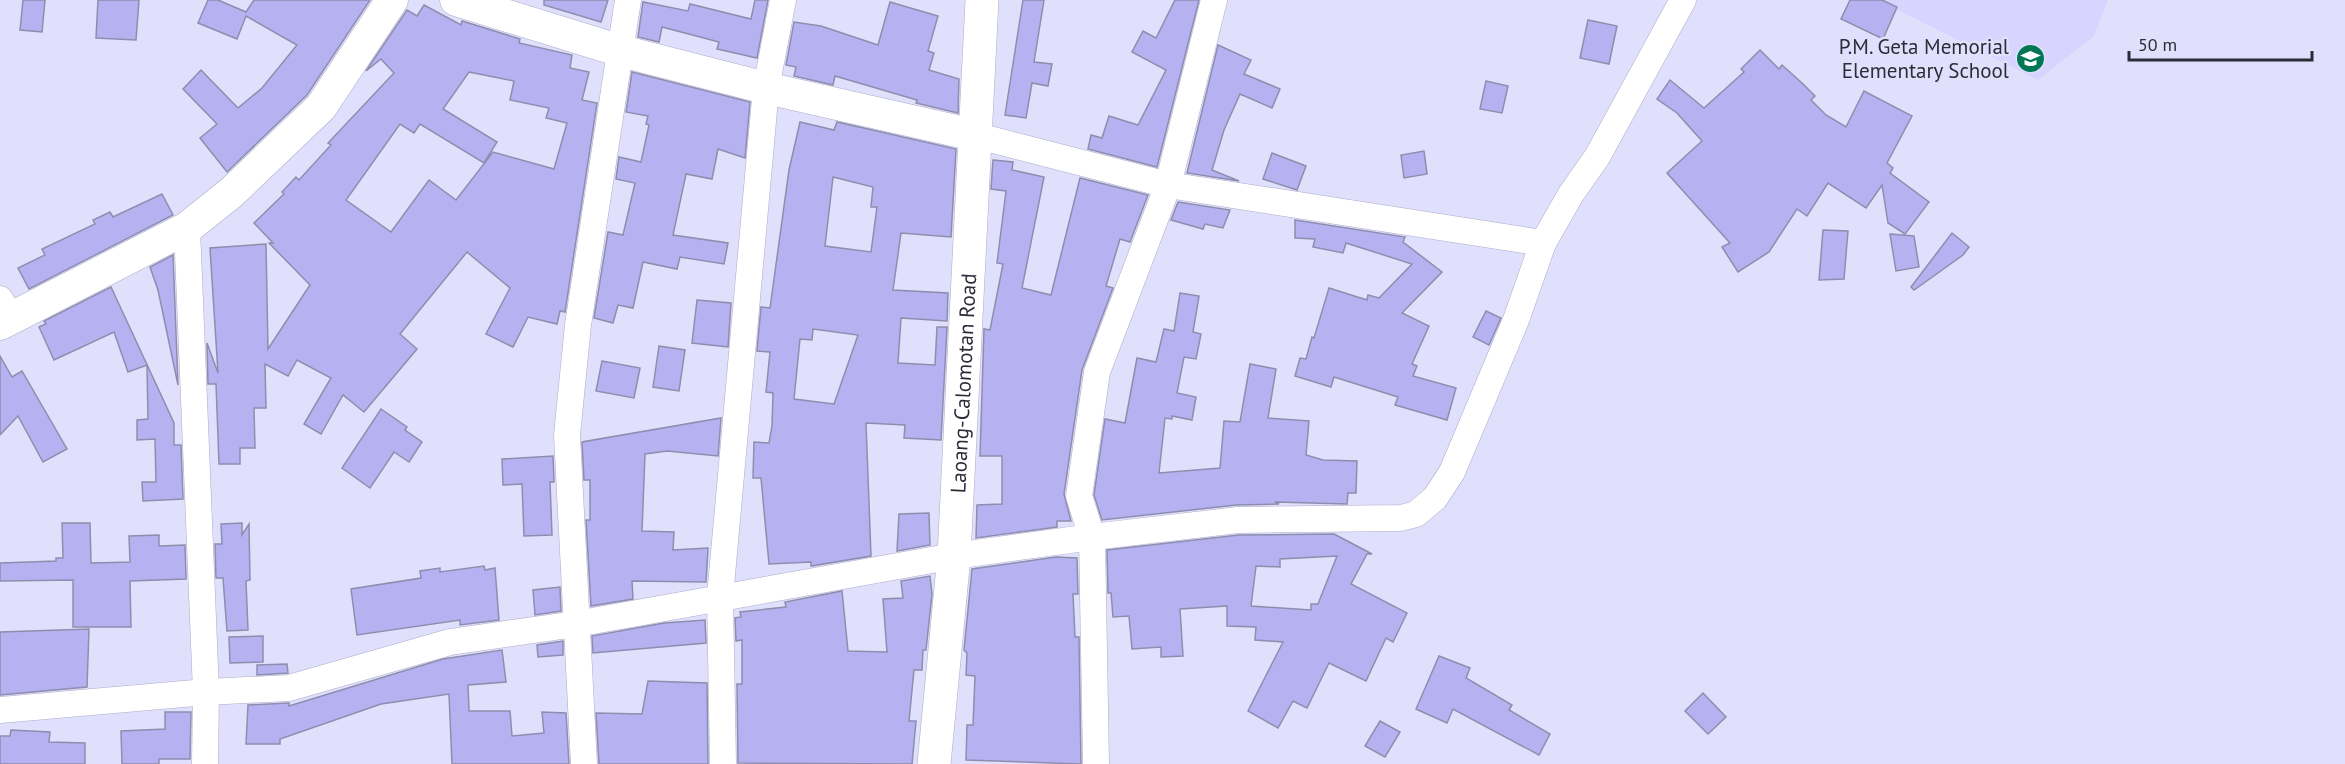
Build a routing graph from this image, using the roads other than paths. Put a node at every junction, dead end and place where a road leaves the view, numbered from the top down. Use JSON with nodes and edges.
{"nodes":[{"id":1,"x":392,"y":0,"type":"edge"},
{"id":2,"x":456,"y":0,"type":"edge"},
{"id":3,"x":628,"y":0,"type":"edge"},
{"id":4,"x":783,"y":0,"type":"edge"},
{"id":5,"x":982,"y":0,"type":"edge"},
{"id":6,"x":1214,"y":0,"type":"edge"},
{"id":7,"x":1683,"y":0,"type":"edge"},
{"id":8,"x":621,"y":51,"type":"junction"},
{"id":9,"x":766,"y":88,"type":"junction"},
{"id":10,"x":975,"y":135,"type":"junction"},
{"id":11,"x":1168,"y":185,"type":"junction"},
{"id":12,"x":187,"y":228,"type":"junction"},
{"id":13,"x":1543,"y":243,"type":"junction"},
{"id":14,"x":4,"y":314,"type":"edge"},
{"id":15,"x":1092,"y":537,"type":"junction"},
{"id":16,"x":954,"y":556,"type":"junction"},
{"id":17,"x":720,"y":597,"type":"junction"},
{"id":18,"x":576,"y":624,"type":"junction"},
{"id":19,"x":206,"y":692,"type":"junction"},
{"id":20,"x":0,"y":710,"type":"edge"},
{"id":21,"x":205,"y":764,"type":"edge"},
{"id":22,"x":584,"y":764,"type":"edge"},
{"id":23,"x":723,"y":764,"type":"edge"},
{"id":24,"x":934,"y":764,"type":"edge"},
{"id":25,"x":1096,"y":764,"type":"edge"}],
"edges":[{"from":1,"to":12,"type":"street"},
{"from":2,"to":8,"type":"street"},
{"from":3,"to":8,"type":"street"},
{"from":4,"to":9,"type":"street"},
{"from":5,"to":10,"type":"main road","name":"Laoang-Calomotan Road"},
{"from":6,"to":11,"type":"street"},
{"from":7,"to":13,"type":"street"},
{"from":8,"to":9,"type":"street"},
{"from":8,"to":18,"type":"street"},
{"from":9,"to":10,"type":"street"},
{"from":9,"to":17,"type":"street"},
{"from":10,"to":11,"type":"street"},
{"from":10,"to":16,"type":"main road","name":"Laoang-Calomotan Road"},
{"from":11,"to":13,"type":"street"},
{"from":11,"to":15,"type":"street"},
{"from":12,"to":14,"type":"street"},
{"from":12,"to":19,"type":"street"},
{"from":13,"to":15,"type":"street"},
{"from":15,"to":16,"type":"street"},
{"from":15,"to":25,"type":"street"},
{"from":16,"to":17,"type":"street"},
{"from":16,"to":24,"type":"main road","name":"Laoang-Calomotan Road"},
{"from":17,"to":18,"type":"street"},
{"from":17,"to":23,"type":"street"},
{"from":18,"to":19,"type":"street"},
{"from":18,"to":22,"type":"street"},
{"from":19,"to":20,"type":"street"},
{"from":19,"to":21,"type":"street"}]}
